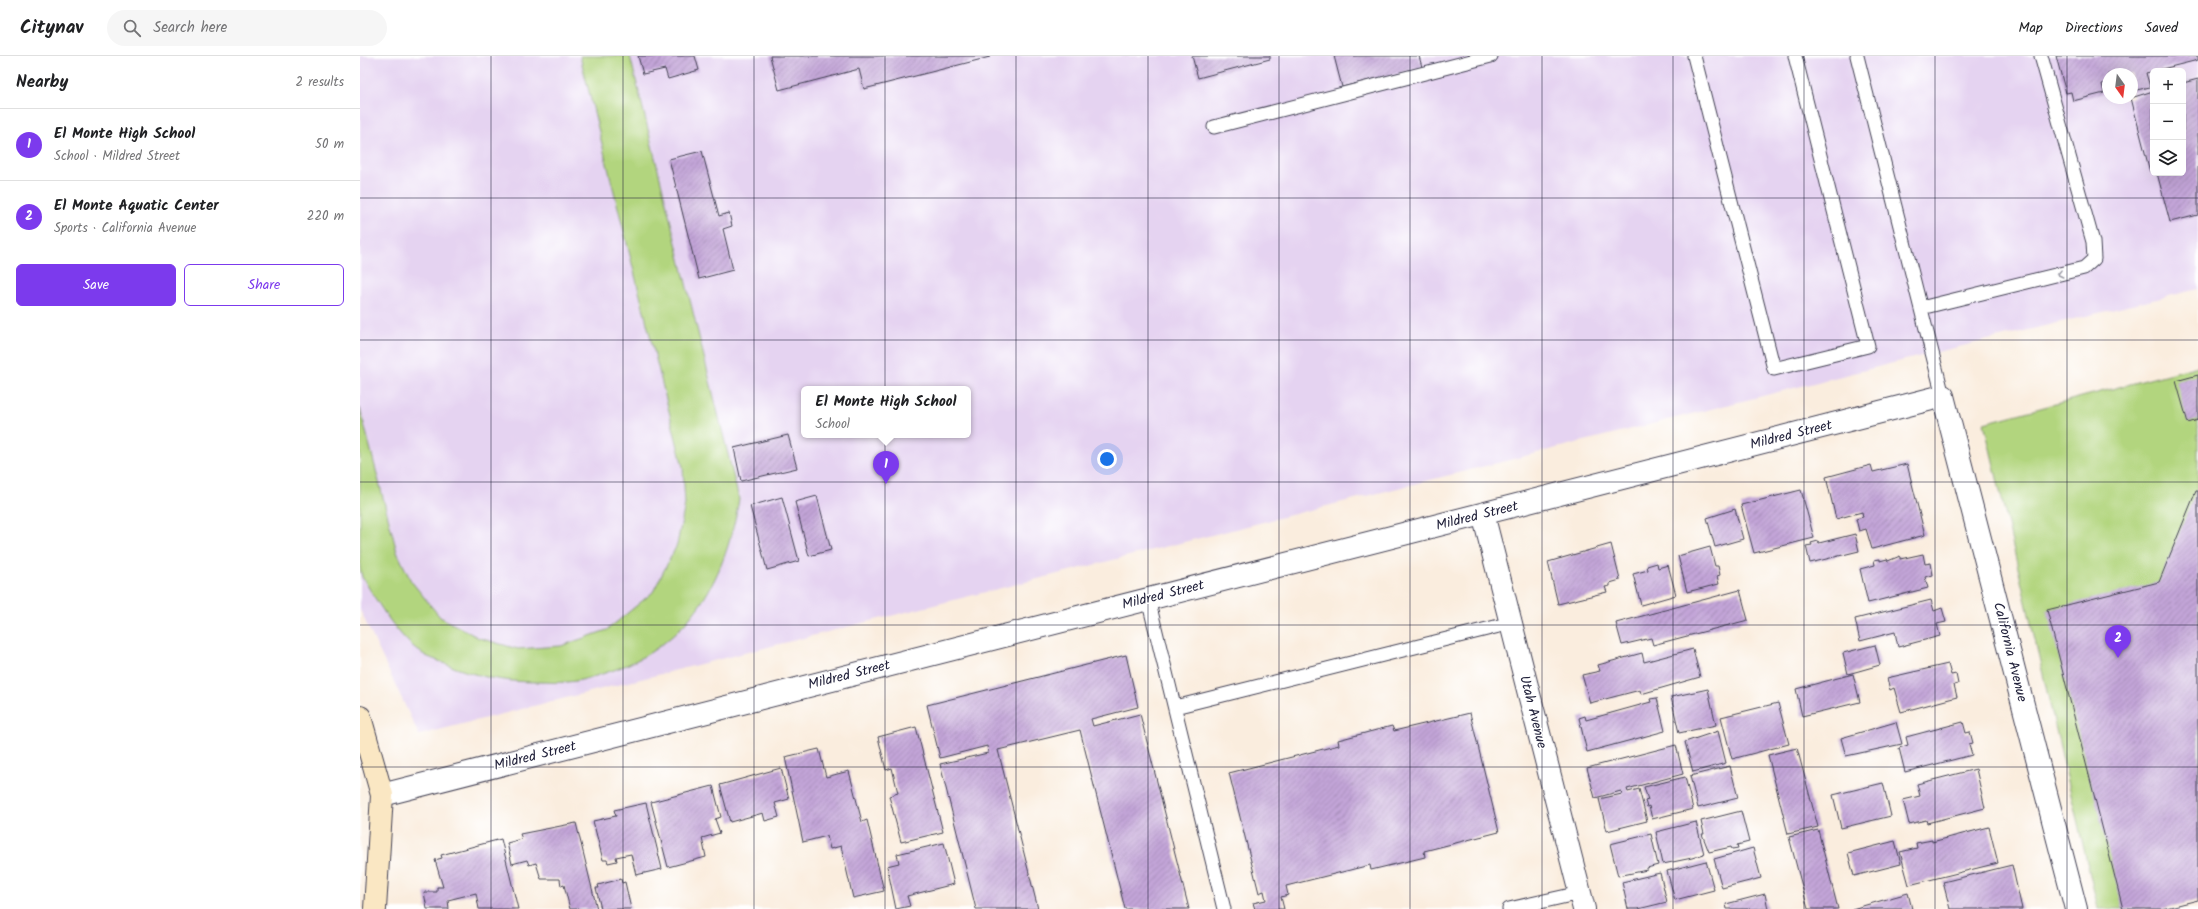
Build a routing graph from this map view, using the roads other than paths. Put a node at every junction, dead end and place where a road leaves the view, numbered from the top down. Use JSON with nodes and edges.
{"nodes":[{"id":1,"x":1491,"y":56,"type":"edge"},
{"id":2,"x":1694,"y":56,"type":"edge"},
{"id":3,"x":1795,"y":56,"type":"edge"},
{"id":4,"x":1857,"y":56,"type":"edge"},
{"id":5,"x":2041,"y":56,"type":"edge"},
{"id":6,"x":1214,"y":127,"type":"dead end"},
{"id":7,"x":1921,"y":308,"type":"junction"},
{"id":8,"x":1943,"y":396,"type":"junction"},
{"id":9,"x":1483,"y":514,"type":"junction"},
{"id":10,"x":1148,"y":599,"type":"junction"},
{"id":11,"x":1511,"y":623,"type":"junction"},
{"id":12,"x":1175,"y":707,"type":"junction"},
{"id":13,"x":360,"y":717,"type":"edge"},
{"id":14,"x":382,"y":795,"type":"junction"},
{"id":15,"x":1582,"y":901,"type":"edge"},
{"id":16,"x":375,"y":909,"type":"edge"},
{"id":17,"x":1224,"y":909,"type":"edge"},
{"id":18,"x":1509,"y":909,"type":"edge"},
{"id":19,"x":2076,"y":909,"type":"edge"}],
"edges":[{"from":1,"to":6,"type":"lane"},
{"from":2,"to":3,"type":"lane"},
{"from":4,"to":7,"type":"lane"},
{"from":5,"to":7,"type":"lane","one_way":true},
{"from":7,"to":8,"type":"lane"},
{"from":8,"to":9,"type":"street","name":"Mildred Street"},
{"from":8,"to":19,"type":"street","name":"California Avenue"},
{"from":9,"to":10,"type":"street","name":"Mildred Street"},
{"from":9,"to":11,"type":"street","name":"Utah Avenue"},
{"from":10,"to":12,"type":"lane"},
{"from":10,"to":14,"type":"street","name":"Mildred Street"},
{"from":11,"to":12,"type":"lane"},
{"from":11,"to":15,"type":"street","name":"Utah Avenue"},
{"from":12,"to":17,"type":"lane"},
{"from":13,"to":14,"type":"street"},
{"from":14,"to":16,"type":"street"},
{"from":15,"to":18,"type":"lane"}]}
